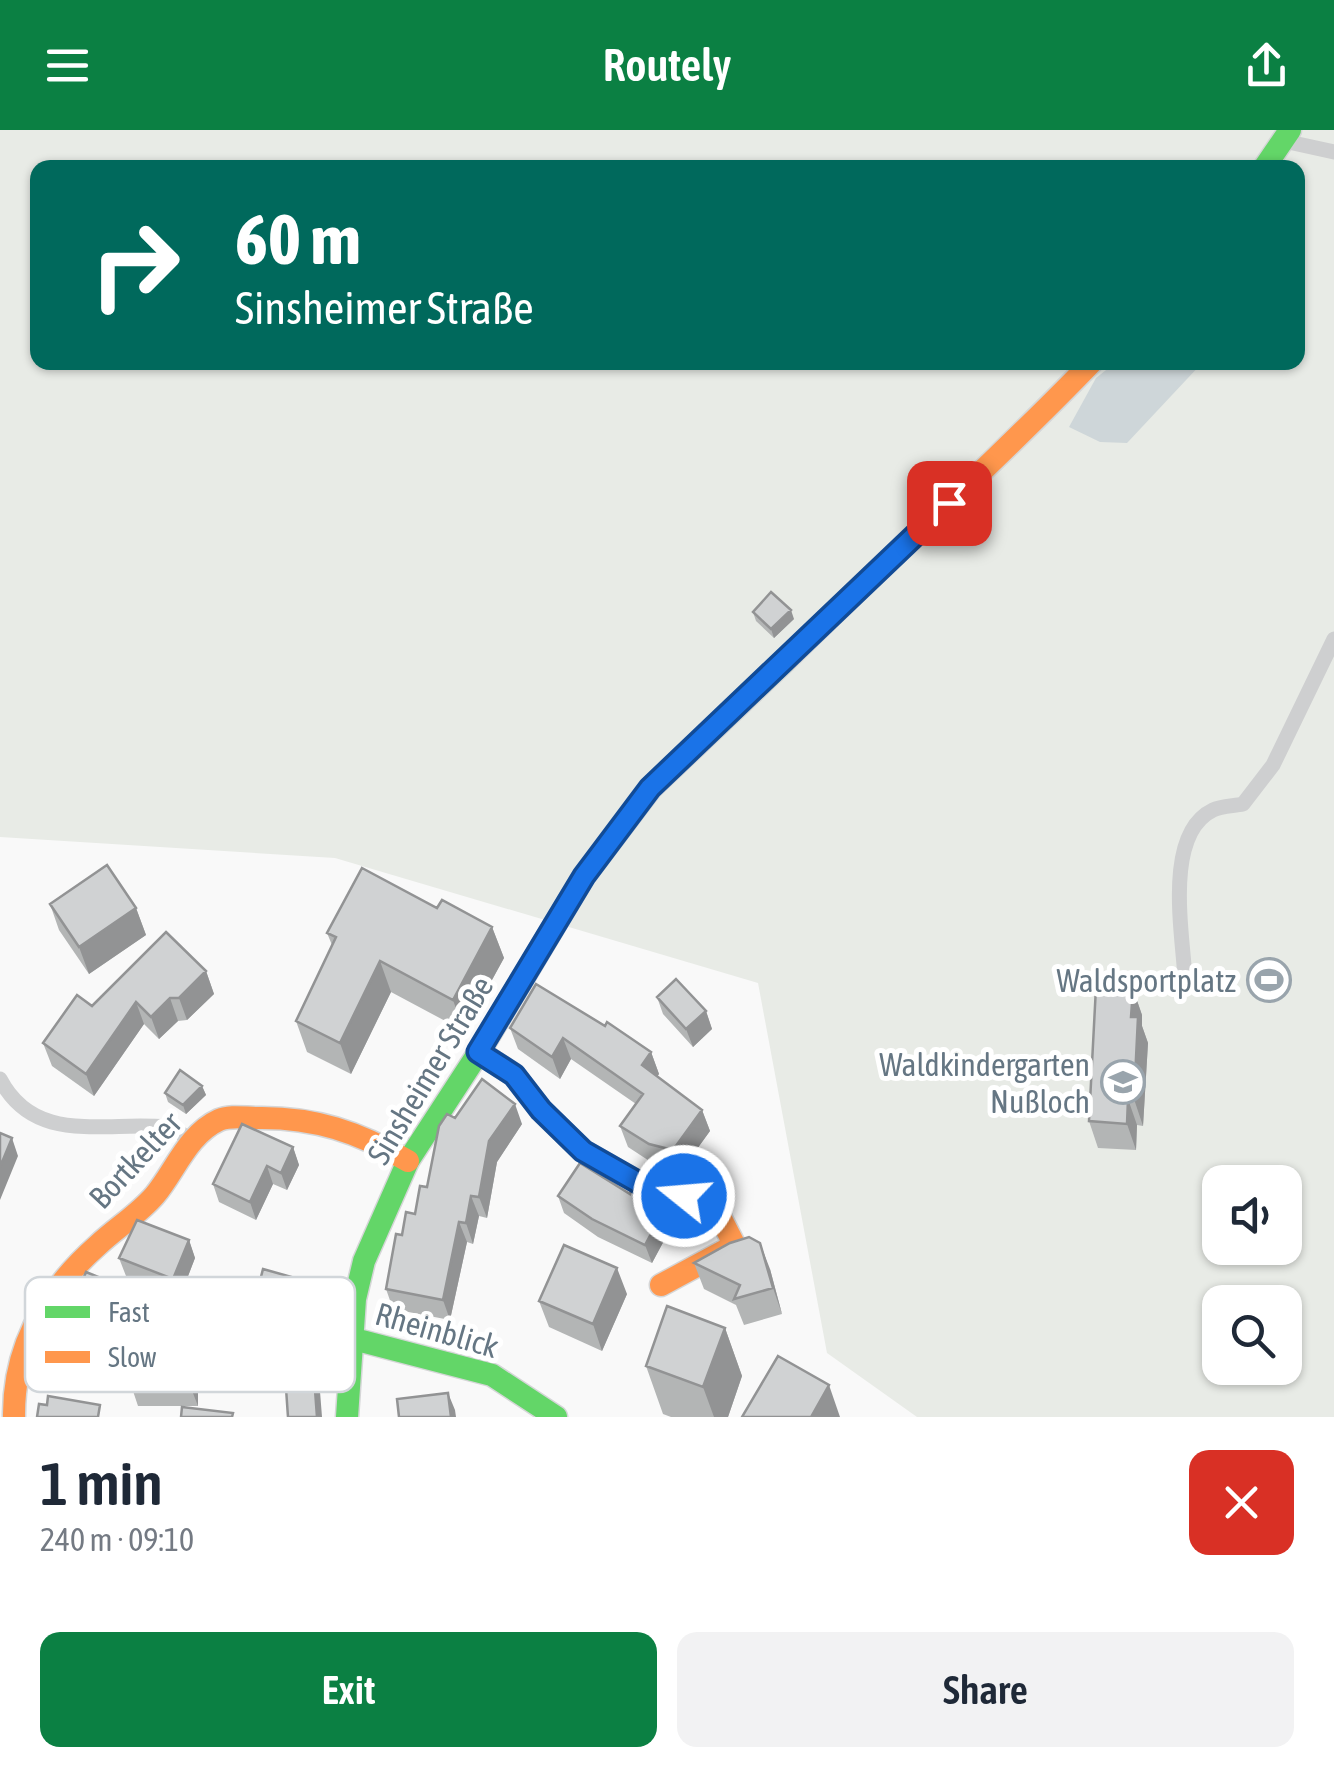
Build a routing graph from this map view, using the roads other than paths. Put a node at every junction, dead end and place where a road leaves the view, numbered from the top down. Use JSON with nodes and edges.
{"nodes":[{"id":1,"x":1287,"y":136,"type":"edge"},
{"id":2,"x":1334,"y":152,"type":"edge"},
{"id":3,"x":1270,"y":160,"type":"edge"},
{"id":4,"x":1084,"y":370,"type":"edge"},
{"id":5,"x":1334,"y":639,"type":"edge"},
{"id":6,"x":1186,"y":979,"type":"dead end"},
{"id":7,"x":478,"y":1052,"type":"junction"},
{"id":8,"x":0,"y":1079,"type":"edge"},
{"id":9,"x":193,"y":1142,"type":"junction"},
{"id":10,"x":408,"y":1161,"type":"junction"},
{"id":11,"x":68,"y":1277,"type":"edge"},
{"id":12,"x":661,"y":1286,"type":"dead end"},
{"id":13,"x":355,"y":1310,"type":"edge"},
{"id":14,"x":355,"y":1339,"type":"edge"},
{"id":15,"x":25,"y":1340,"type":"edge"},
{"id":16,"x":349,"y":1392,"type":"edge"},
{"id":17,"x":14,"y":1417,"type":"edge"},
{"id":18,"x":348,"y":1417,"type":"edge"},
{"id":19,"x":556,"y":1417,"type":"edge"}],
"edges":[{"from":1,"to":2,"type":"lane"},
{"from":1,"to":3,"type":"street"},
{"from":4,"to":7,"type":"street","name":"Sinsheimer Straße"},
{"from":5,"to":6,"type":"lane"},
{"from":7,"to":10,"type":"street","name":"Sinsheimer Straße"},
{"from":7,"to":12,"type":"street"},
{"from":8,"to":9,"type":"lane"},
{"from":9,"to":10,"type":"street","name":"Bortkelter"},
{"from":9,"to":11,"type":"street","name":"Bortkelter"},
{"from":10,"to":13,"type":"street","name":"Sinsheimer Straße"},
{"from":14,"to":19,"type":"street","name":"Rheinblick"},
{"from":15,"to":17,"type":"street","name":"Bortkelter"},
{"from":16,"to":18,"type":"street","name":"Sinsheimer Straße"}]}
